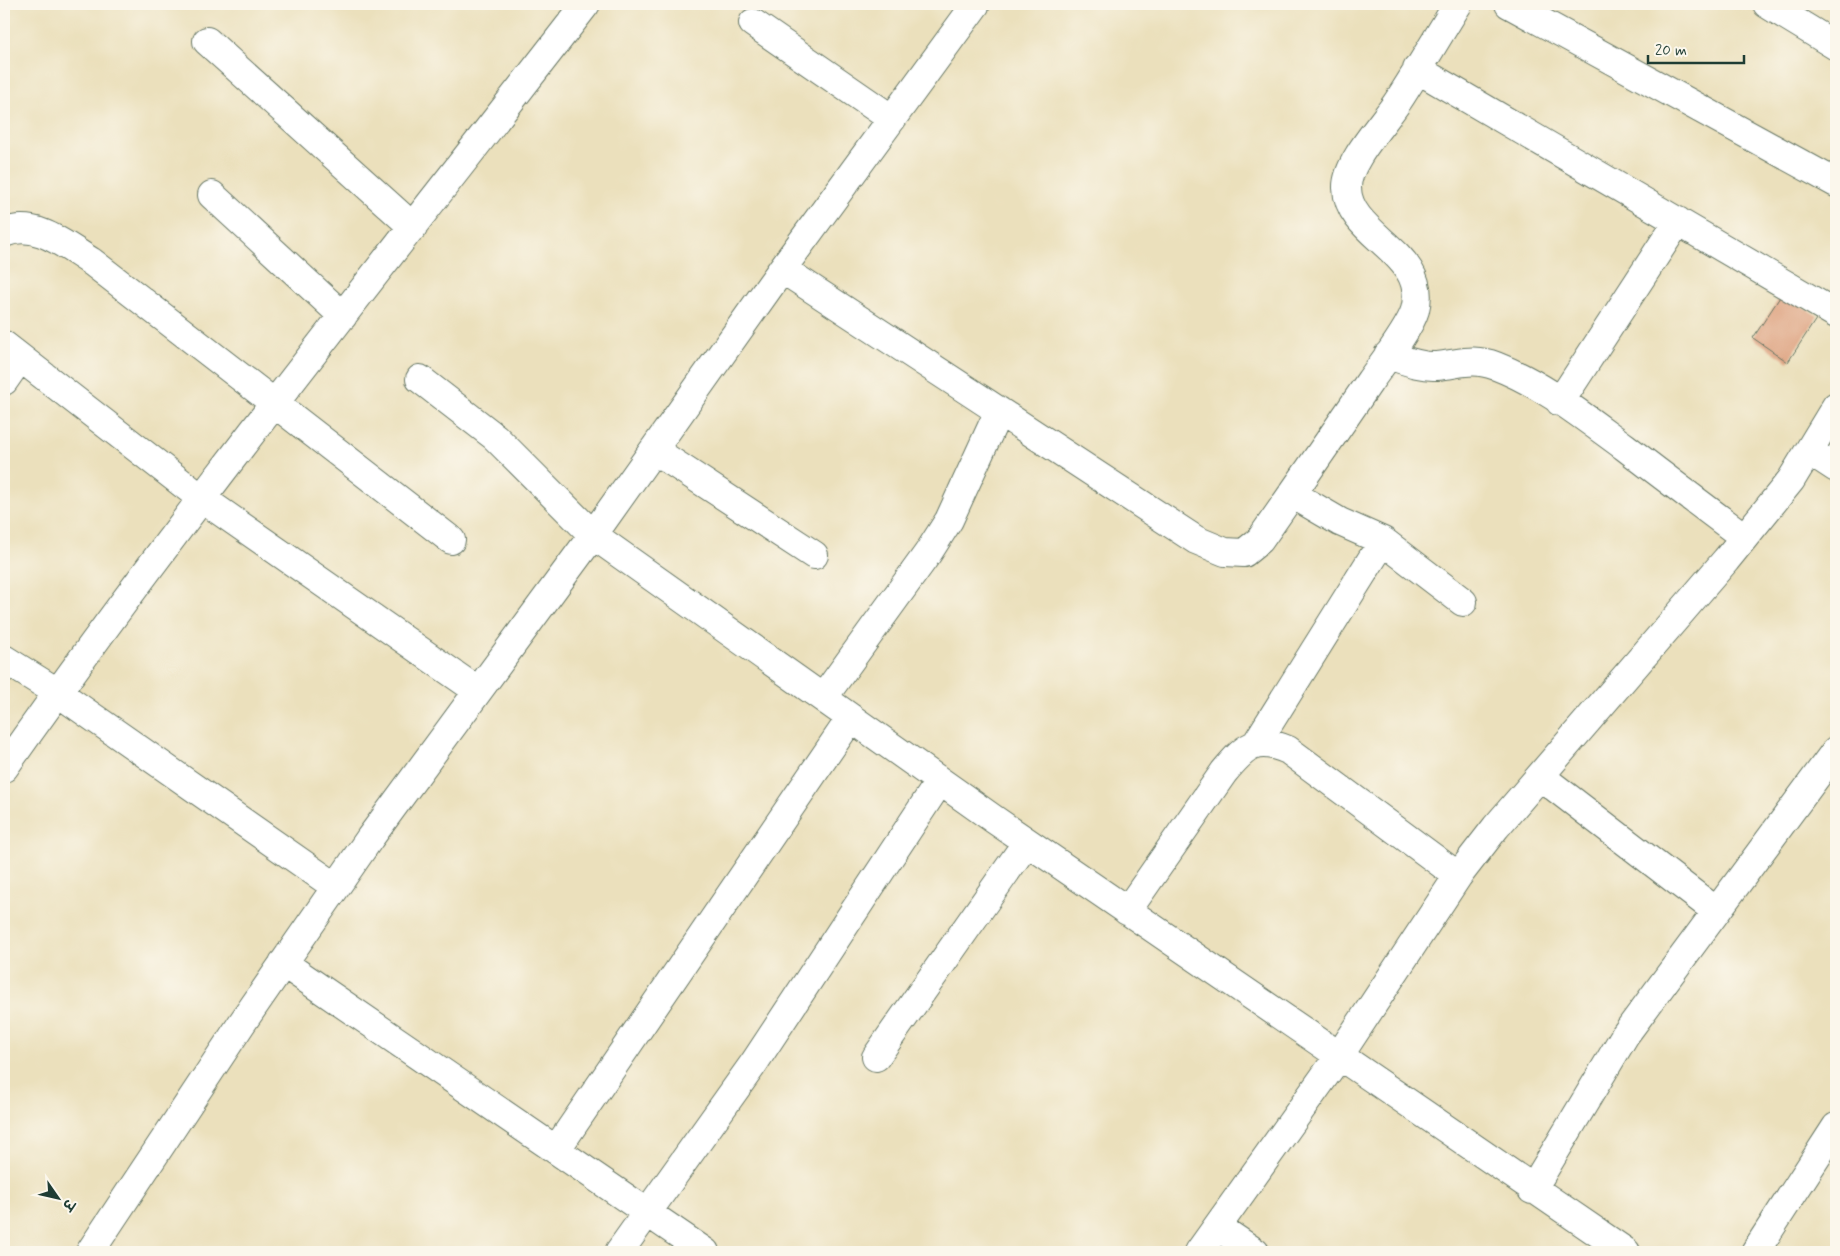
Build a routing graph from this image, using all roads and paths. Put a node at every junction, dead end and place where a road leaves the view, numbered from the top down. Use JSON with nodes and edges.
{"nodes":[{"id":1,"x":586,"y":4,"type":"edge"},
{"id":2,"x":976,"y":4,"type":"edge"},
{"id":3,"x":1458,"y":4,"type":"edge"},
{"id":4,"x":1509,"y":4,"type":"edge"},
{"id":5,"x":1767,"y":4,"type":"edge"},
{"id":6,"x":753,"y":23,"type":"dead end"},
{"id":7,"x":207,"y":41,"type":"dead end"},
{"id":8,"x":1836,"y":46,"type":"edge"},
{"id":9,"x":1418,"y":69,"type":"junction"},
{"id":10,"x":892,"y":119,"type":"junction"},
{"id":11,"x":1836,"y":183,"type":"edge"},
{"id":12,"x":212,"y":195,"type":"dead end"},
{"id":13,"x":1678,"y":221,"type":"junction"},
{"id":14,"x":413,"y":227,"type":"junction"},
{"id":15,"x":4,"y":233,"type":"edge"},
{"id":16,"x":782,"y":269,"type":"junction"},
{"id":17,"x":1836,"y":314,"type":"edge"},
{"id":18,"x":343,"y":316,"type":"junction"},
{"id":19,"x":12,"y":351,"type":"edge"},
{"id":20,"x":1388,"y":355,"type":"junction"},
{"id":21,"x":420,"y":379,"type":"dead end"},
{"id":22,"x":4,"y":381,"type":"edge"},
{"id":23,"x":1560,"y":402,"type":"junction"},
{"id":24,"x":276,"y":403,"type":"junction"},
{"id":25,"x":1836,"y":406,"type":"edge"},
{"id":26,"x":1000,"y":411,"type":"junction"},
{"id":27,"x":654,"y":450,"type":"junction"},
{"id":28,"x":1810,"y":451,"type":"junction"},
{"id":29,"x":1836,"y":468,"type":"edge"},
{"id":30,"x":1292,"y":494,"type":"junction"},
{"id":31,"x":201,"y":498,"type":"junction"},
{"id":32,"x":593,"y":535,"type":"junction"},
{"id":33,"x":1744,"y":537,"type":"junction"},
{"id":34,"x":451,"y":540,"type":"dead end"},
{"id":35,"x":1383,"y":542,"type":"junction"},
{"id":36,"x":814,"y":555,"type":"dead end"},
{"id":37,"x":1463,"y":602,"type":"dead end"},
{"id":38,"x":4,"y":659,"type":"edge"},
{"id":39,"x":478,"y":691,"type":"junction"},
{"id":40,"x":57,"y":692,"type":"junction"},
{"id":41,"x":823,"y":698,"type":"junction"},
{"id":42,"x":851,"y":718,"type":"junction"},
{"id":43,"x":1256,"y":744,"type":"junction"},
{"id":44,"x":1836,"y":750,"type":"edge"},
{"id":45,"x":4,"y":768,"type":"edge"},
{"id":46,"x":1540,"y":776,"type":"junction"},
{"id":47,"x":940,"y":781,"type":"junction"},
{"id":48,"x":1027,"y":842,"type":"junction"},
{"id":49,"x":1458,"y":876,"type":"junction"},
{"id":50,"x":336,"y":887,"type":"junction"},
{"id":51,"x":1127,"y":911,"type":"junction"},
{"id":52,"x":1716,"y":912,"type":"junction"},
{"id":53,"x":283,"y":963,"type":"junction"},
{"id":54,"x":1339,"y":1056,"type":"junction"},
{"id":55,"x":876,"y":1057,"type":"dead end"},
{"id":56,"x":1836,"y":1127,"type":"edge"},
{"id":57,"x":556,"y":1150,"type":"junction"},
{"id":58,"x":1532,"y":1190,"type":"junction"},
{"id":59,"x":646,"y":1211,"type":"junction"},
{"id":60,"x":1218,"y":1226,"type":"junction"},
{"id":61,"x":1611,"y":1248,"type":"edge"},
{"id":62,"x":90,"y":1252,"type":"edge"},
{"id":63,"x":619,"y":1252,"type":"edge"},
{"id":64,"x":705,"y":1252,"type":"edge"},
{"id":65,"x":1200,"y":1252,"type":"edge"},
{"id":66,"x":1255,"y":1252,"type":"edge"},
{"id":67,"x":1755,"y":1252,"type":"edge"}],
"edges":[{"from":1,"to":14,"type":"street"},
{"from":2,"to":10,"type":"street"},
{"from":3,"to":9,"type":"street"},
{"from":4,"to":11,"type":"street"},
{"from":5,"to":8,"type":"street"},
{"from":6,"to":10,"type":"street"},
{"from":7,"to":14,"type":"street"},
{"from":9,"to":13,"type":"street"},
{"from":9,"to":20,"type":"street"},
{"from":10,"to":16,"type":"street"},
{"from":12,"to":18,"type":"street"},
{"from":13,"to":17,"type":"street"},
{"from":13,"to":23,"type":"street"},
{"from":14,"to":18,"type":"street"},
{"from":15,"to":24,"type":"street"},
{"from":16,"to":26,"type":"street"},
{"from":16,"to":27,"type":"street"},
{"from":18,"to":24,"type":"street"},
{"from":19,"to":22,"type":"street"},
{"from":19,"to":31,"type":"street"},
{"from":20,"to":23,"type":"street"},
{"from":20,"to":30,"type":"street"},
{"from":21,"to":32,"type":"street"},
{"from":23,"to":33,"type":"street"},
{"from":24,"to":31,"type":"street"},
{"from":24,"to":34,"type":"street"},
{"from":25,"to":28,"type":"street"},
{"from":26,"to":30,"type":"street"},
{"from":26,"to":41,"type":"street"},
{"from":27,"to":32,"type":"street"},
{"from":27,"to":36,"type":"street"},
{"from":28,"to":29,"type":"street"},
{"from":28,"to":33,"type":"street"},
{"from":30,"to":35,"type":"street"},
{"from":31,"to":39,"type":"street"},
{"from":31,"to":40,"type":"street"},
{"from":32,"to":39,"type":"street"},
{"from":32,"to":41,"type":"street"},
{"from":33,"to":46,"type":"street"},
{"from":35,"to":37,"type":"street"},
{"from":35,"to":43,"type":"street"},
{"from":38,"to":40,"type":"street"},
{"from":39,"to":50,"type":"street"},
{"from":40,"to":45,"type":"street"},
{"from":40,"to":50,"type":"street"},
{"from":41,"to":42,"type":"street"},
{"from":42,"to":47,"type":"street"},
{"from":42,"to":57,"type":"street"},
{"from":43,"to":49,"type":"street"},
{"from":43,"to":51,"type":"street"},
{"from":44,"to":52,"type":"street"},
{"from":46,"to":49,"type":"street"},
{"from":46,"to":52,"type":"street"},
{"from":47,"to":48,"type":"street"},
{"from":47,"to":59,"type":"street"},
{"from":48,"to":51,"type":"street"},
{"from":48,"to":55,"type":"street"},
{"from":49,"to":54,"type":"street"},
{"from":50,"to":53,"type":"street"},
{"from":51,"to":54,"type":"street"},
{"from":52,"to":58,"type":"street"},
{"from":53,"to":57,"type":"street"},
{"from":53,"to":62,"type":"street"},
{"from":54,"to":58,"type":"street"},
{"from":54,"to":60,"type":"street"},
{"from":56,"to":67,"type":"street"},
{"from":57,"to":59,"type":"street"},
{"from":58,"to":61,"type":"street"},
{"from":59,"to":63,"type":"street"},
{"from":59,"to":64,"type":"street"},
{"from":60,"to":65,"type":"street"},
{"from":60,"to":66,"type":"street"}]}
